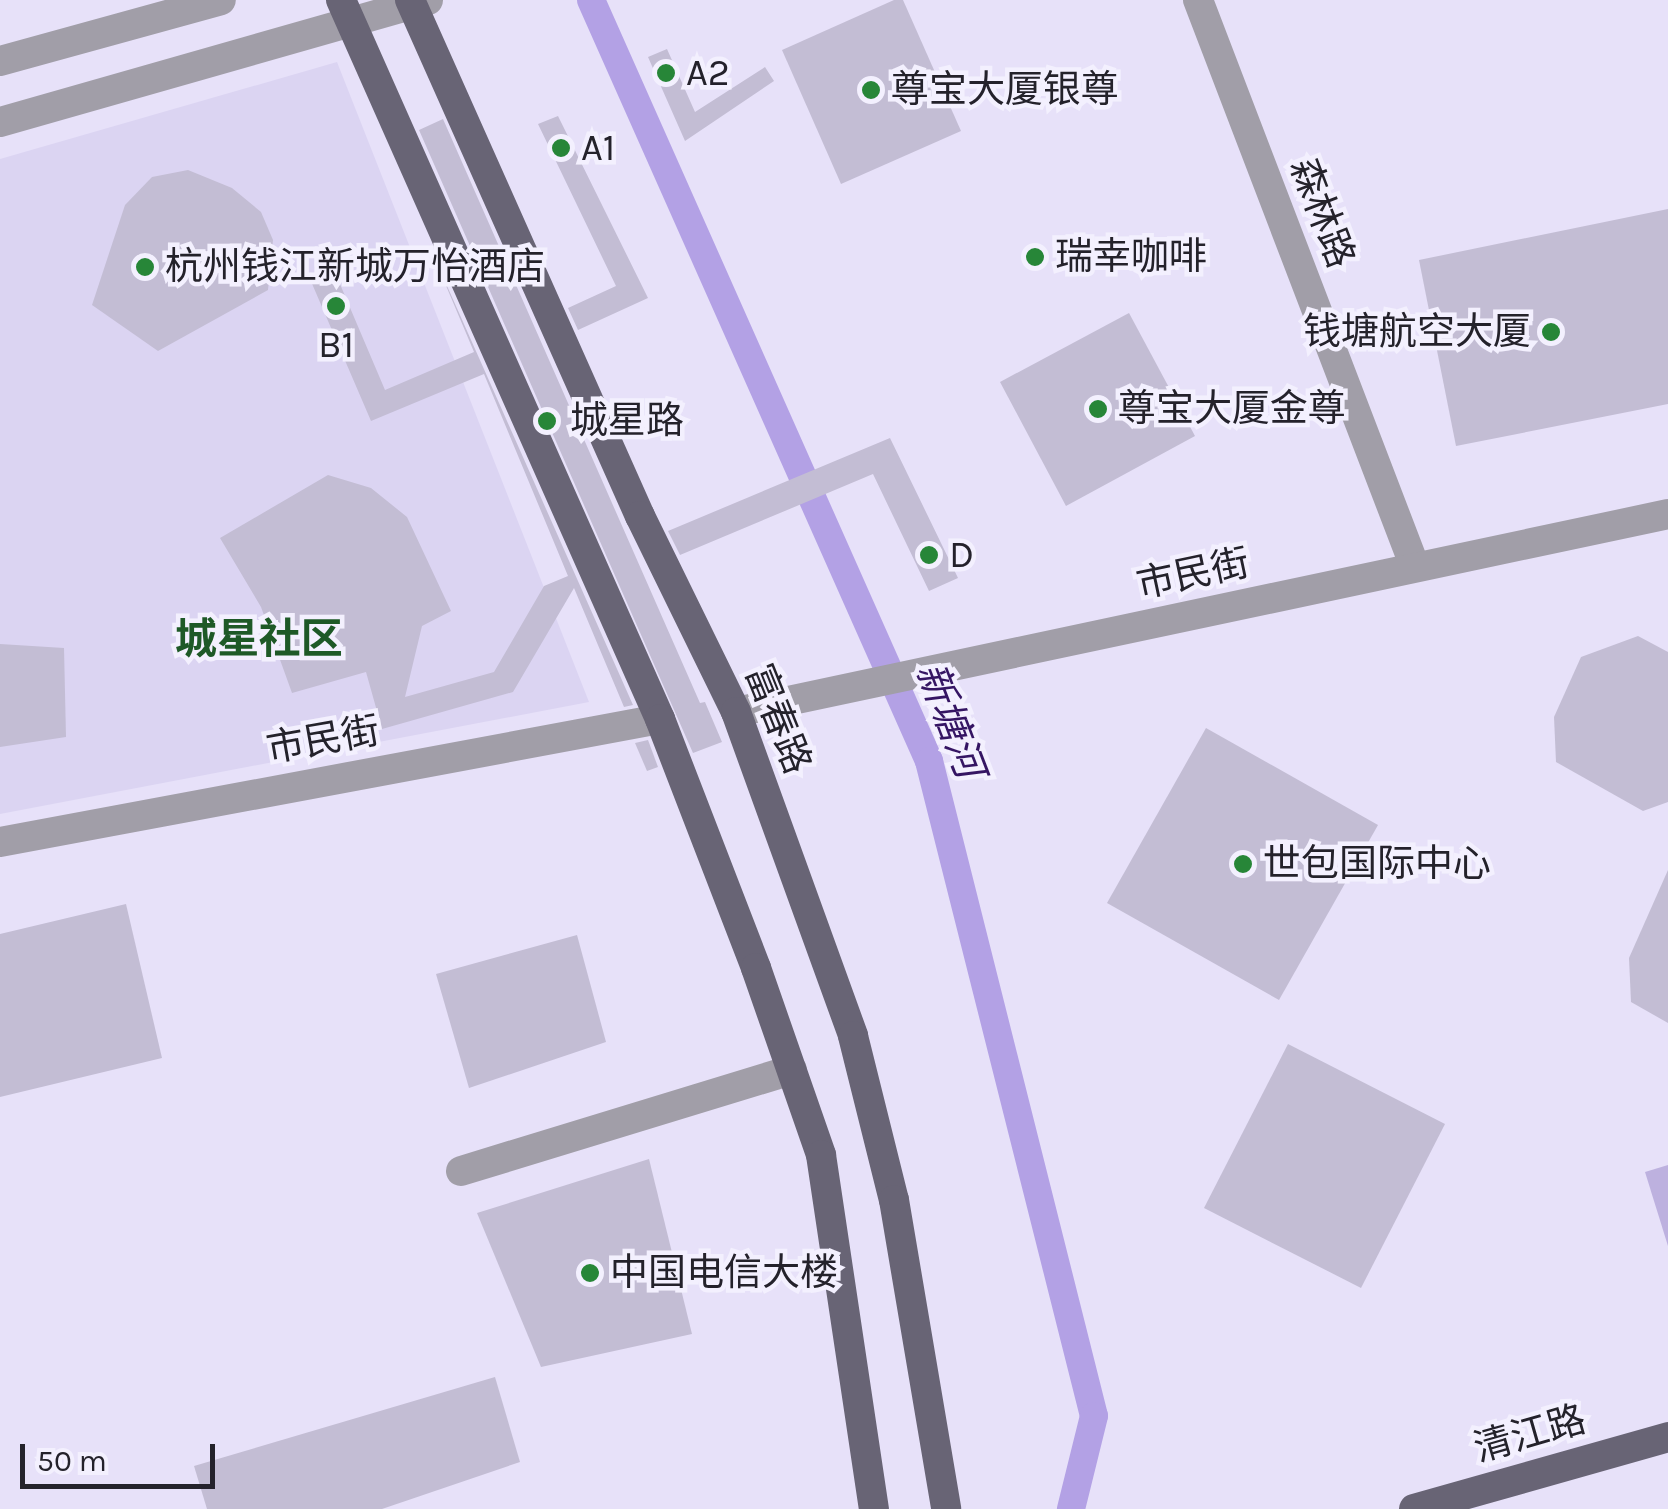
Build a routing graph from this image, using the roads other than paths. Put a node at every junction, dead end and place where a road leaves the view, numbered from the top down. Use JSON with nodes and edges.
{"nodes":[{"id":1,"x":220,"y":0,"type":"edge"},
{"id":2,"x":1198,"y":0,"type":"edge"},
{"id":3,"x":417,"y":2,"type":"edge"},
{"id":4,"x":346,"y":12,"type":"edge"},
{"id":5,"x":0,"y":60,"type":"edge"},
{"id":6,"x":0,"y":122,"type":"edge"},
{"id":7,"x":1668,"y":514,"type":"edge"},
{"id":8,"x":1415,"y":567,"type":"junction"},
{"id":9,"x":736,"y":712,"type":"junction"},
{"id":10,"x":660,"y":719,"type":"junction"},
{"id":11,"x":0,"y":842,"type":"edge"},
{"id":12,"x":792,"y":1070,"type":"junction"},
{"id":13,"x":461,"y":1171,"type":"dead end"},
{"id":14,"x":1668,"y":1437,"type":"edge"},
{"id":15,"x":874,"y":1509,"type":"edge"},
{"id":16,"x":946,"y":1509,"type":"edge"},
{"id":17,"x":1414,"y":1509,"type":"edge"}],
"edges":[{"from":1,"to":5,"type":"street"},
{"from":2,"to":8,"type":"street","name":"森林路"},
{"from":3,"to":4,"type":"street"},
{"from":3,"to":9,"type":"main road","name":"富春路"},
{"from":4,"to":6,"type":"street"},
{"from":4,"to":10,"type":"main road"},
{"from":7,"to":8,"type":"street","name":"市民街"},
{"from":8,"to":9,"type":"street","name":"市民街"},
{"from":9,"to":16,"type":"main road","name":"富春路"},
{"from":10,"to":11,"type":"street","name":"市民街"},
{"from":10,"to":12,"type":"main road"},
{"from":12,"to":13,"type":"street"},
{"from":12,"to":15,"type":"main road"},
{"from":14,"to":17,"type":"main road","name":"清江路"}]}
